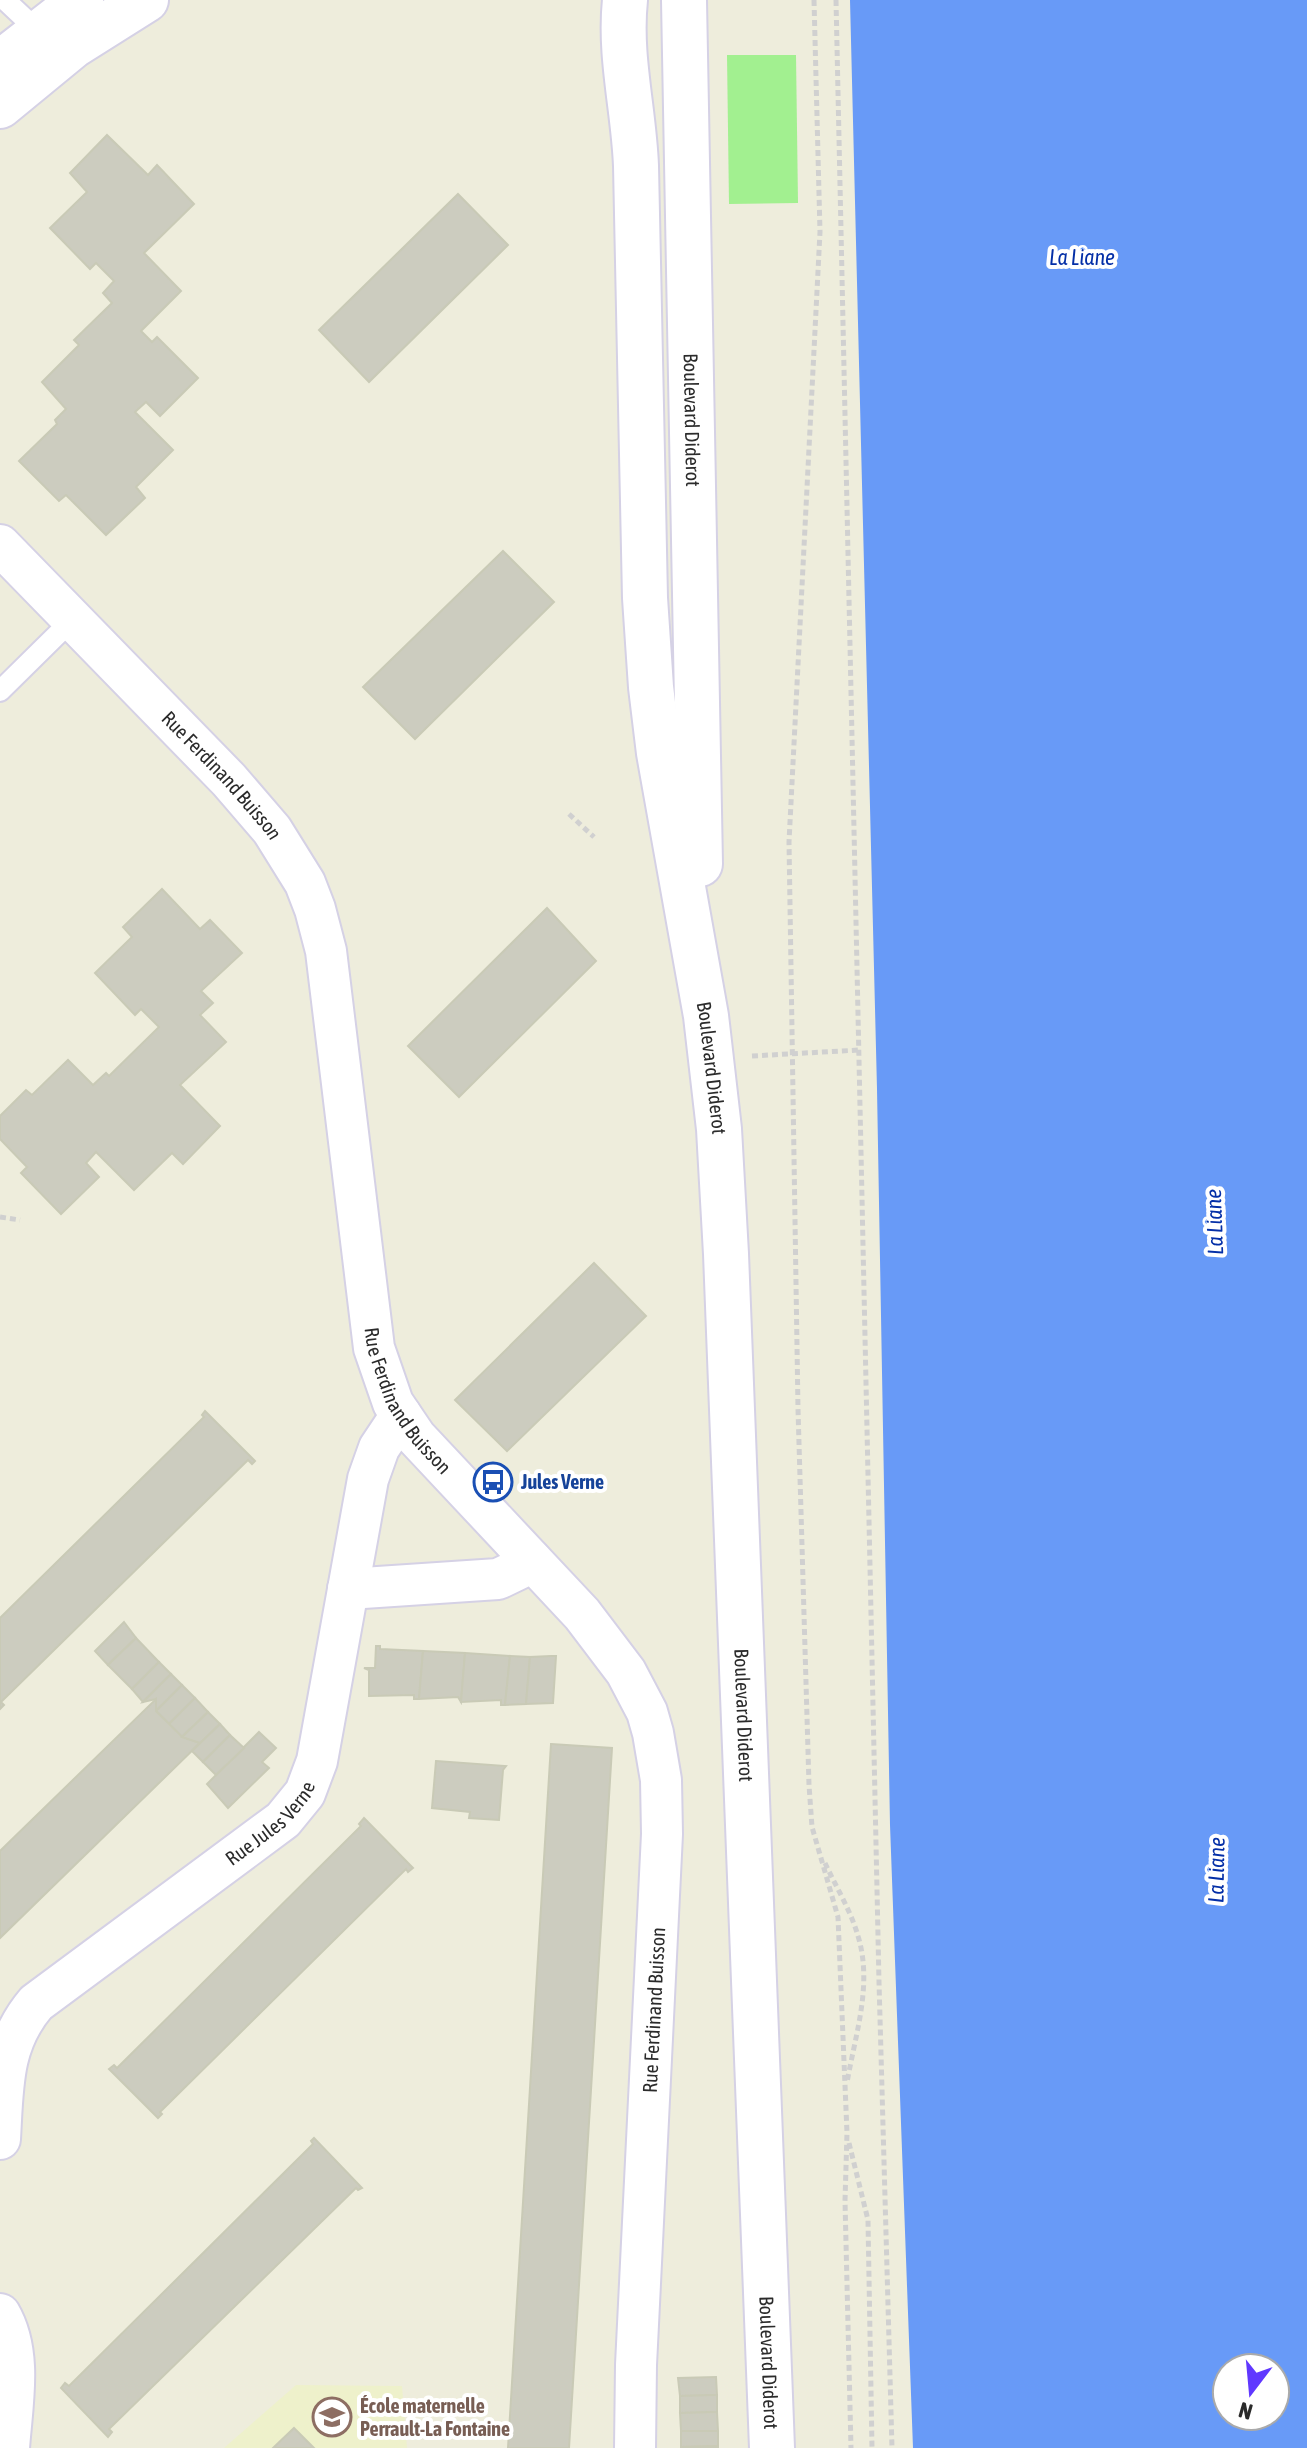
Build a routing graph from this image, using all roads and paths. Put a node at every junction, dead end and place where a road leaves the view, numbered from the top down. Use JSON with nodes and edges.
{"nodes":[{"id":1,"x":5,"y":0,"type":"edge"},
{"id":2,"x":81,"y":0,"type":"edge"},
{"id":3,"x":146,"y":0,"type":"edge"},
{"id":4,"x":597,"y":0,"type":"edge"},
{"id":5,"x":625,"y":0,"type":"edge"},
{"id":6,"x":684,"y":0,"type":"edge"},
{"id":7,"x":814,"y":0,"type":"edge"},
{"id":8,"x":836,"y":0,"type":"edge"},
{"id":9,"x":38,"y":31,"type":"junction"},
{"id":10,"x":0,"y":63,"type":"edge"},
{"id":11,"x":626,"y":78,"type":"junction"},
{"id":12,"x":0,"y":106,"type":"edge"},
{"id":13,"x":0,"y":545,"type":"edge"},
{"id":14,"x":72,"y":620,"type":"junction"},
{"id":15,"x":0,"y":691,"type":"edge"},
{"id":16,"x":569,"y":814,"type":"dead end"},
{"id":17,"x":594,"y":837,"type":"dead end"},
{"id":18,"x":701,"y":982,"type":"junction"},
{"id":19,"x":859,"y":1050,"type":"junction"},
{"id":20,"x":794,"y":1053,"type":"junction"},
{"id":21,"x":711,"y":1058,"type":"junction"},
{"id":22,"x":0,"y":1217,"type":"edge"},
{"id":23,"x":20,"y":1220,"type":"dead end"},
{"id":24,"x":401,"y":1415,"type":"junction"},
{"id":25,"x":531,"y":1560,"type":"junction"},
{"id":26,"x":348,"y":1589,"type":"junction"},
{"id":27,"x":817,"y":1848,"type":"junction"},
{"id":28,"x":845,"y":2090,"type":"junction"},
{"id":29,"x":847,"y":2133,"type":"junction"},
{"id":30,"x":0,"y":2139,"type":"edge"},
{"id":31,"x":0,"y":2314,"type":"edge"},
{"id":32,"x":9,"y":2448,"type":"edge"},
{"id":33,"x":635,"y":2448,"type":"edge"},
{"id":34,"x":772,"y":2448,"type":"edge"},
{"id":35,"x":851,"y":2448,"type":"edge"},
{"id":36,"x":872,"y":2448,"type":"edge"},
{"id":37,"x":892,"y":2448,"type":"edge"}],
"edges":[{"from":1,"to":9,"type":"lane"},
{"from":2,"to":9,"type":"street"},
{"from":3,"to":12,"type":"street"},
{"from":4,"to":11,"type":"street","name":"Boulevard Diderot"},
{"from":5,"to":11,"type":"street","name":"Boulevard Diderot"},
{"from":6,"to":18,"type":"street","name":"Boulevard Diderot"},
{"from":7,"to":20,"type":"path"},
{"from":8,"to":19,"type":"path"},
{"from":9,"to":10,"type":"street"},
{"from":11,"to":18,"type":"street","name":"Boulevard Diderot"},
{"from":13,"to":14,"type":"street","name":"Rue Ferdinand Buisson"},
{"from":14,"to":15,"type":"lane"},
{"from":14,"to":24,"type":"street","name":"Rue Ferdinand Buisson"},
{"from":16,"to":17,"type":"path"},
{"from":18,"to":21,"type":"street","name":"Boulevard Diderot"},
{"from":19,"to":20,"type":"path"},
{"from":19,"to":37,"type":"path"},
{"from":20,"to":21,"type":"path"},
{"from":20,"to":27,"type":"path"},
{"from":21,"to":34,"type":"street","name":"Boulevard Diderot"},
{"from":22,"to":23,"type":"path"},
{"from":24,"to":25,"type":"street","name":"Rue Ferdinand Buisson"},
{"from":24,"to":26,"type":"street","name":"Rue Jules Verne"},
{"from":25,"to":26,"type":"street"},
{"from":25,"to":33,"type":"street","name":"Rue Ferdinand Buisson"},
{"from":26,"to":30,"type":"street","name":"Rue Jules Verne"},
{"from":27,"to":28,"type":"path"},
{"from":27,"to":28,"type":"path"},
{"from":28,"to":29,"type":"path"},
{"from":29,"to":35,"type":"path"},
{"from":29,"to":36,"type":"path"},
{"from":31,"to":32,"type":"street"}]}
